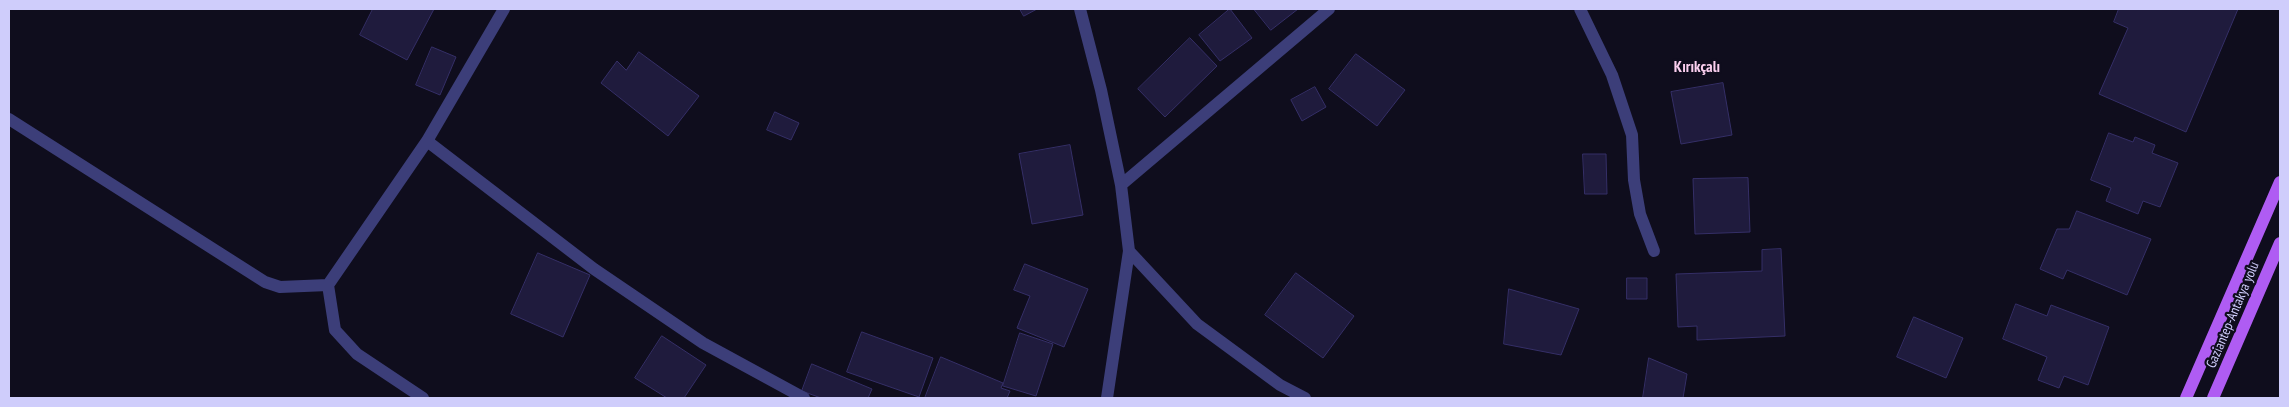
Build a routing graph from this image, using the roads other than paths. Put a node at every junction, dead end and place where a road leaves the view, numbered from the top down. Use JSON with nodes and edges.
{"nodes":[{"id":1,"x":504,"y":9,"type":"edge"},
{"id":2,"x":1080,"y":9,"type":"edge"},
{"id":3,"x":1329,"y":9,"type":"edge"},
{"id":4,"x":1580,"y":9,"type":"edge"},
{"id":5,"x":9,"y":119,"type":"edge"},
{"id":6,"x":427,"y":141,"type":"junction"},
{"id":7,"x":2280,"y":182,"type":"edge"},
{"id":8,"x":1121,"y":186,"type":"junction"},
{"id":9,"x":2280,"y":243,"type":"edge"},
{"id":10,"x":1129,"y":251,"type":"junction"},
{"id":11,"x":1654,"y":251,"type":"dead end"},
{"id":12,"x":328,"y":285,"type":"junction"},
{"id":13,"x":423,"y":398,"type":"edge"},
{"id":14,"x":804,"y":398,"type":"edge"},
{"id":15,"x":1107,"y":398,"type":"edge"},
{"id":16,"x":1305,"y":398,"type":"edge"},
{"id":17,"x":2186,"y":398,"type":"edge"},
{"id":18,"x":2213,"y":398,"type":"edge"}],
"edges":[{"from":1,"to":6,"type":"street"},
{"from":2,"to":8,"type":"street"},
{"from":3,"to":8,"type":"street"},
{"from":4,"to":11,"type":"street"},
{"from":5,"to":12,"type":"street"},
{"from":6,"to":12,"type":"street"},
{"from":6,"to":14,"type":"street"},
{"from":7,"to":17,"type":"main road"},
{"from":8,"to":10,"type":"street"},
{"from":9,"to":18,"type":"main road","name":"Gaziantep-Antakya yolu"},
{"from":10,"to":15,"type":"street"},
{"from":10,"to":16,"type":"street"},
{"from":12,"to":13,"type":"street"}]}
